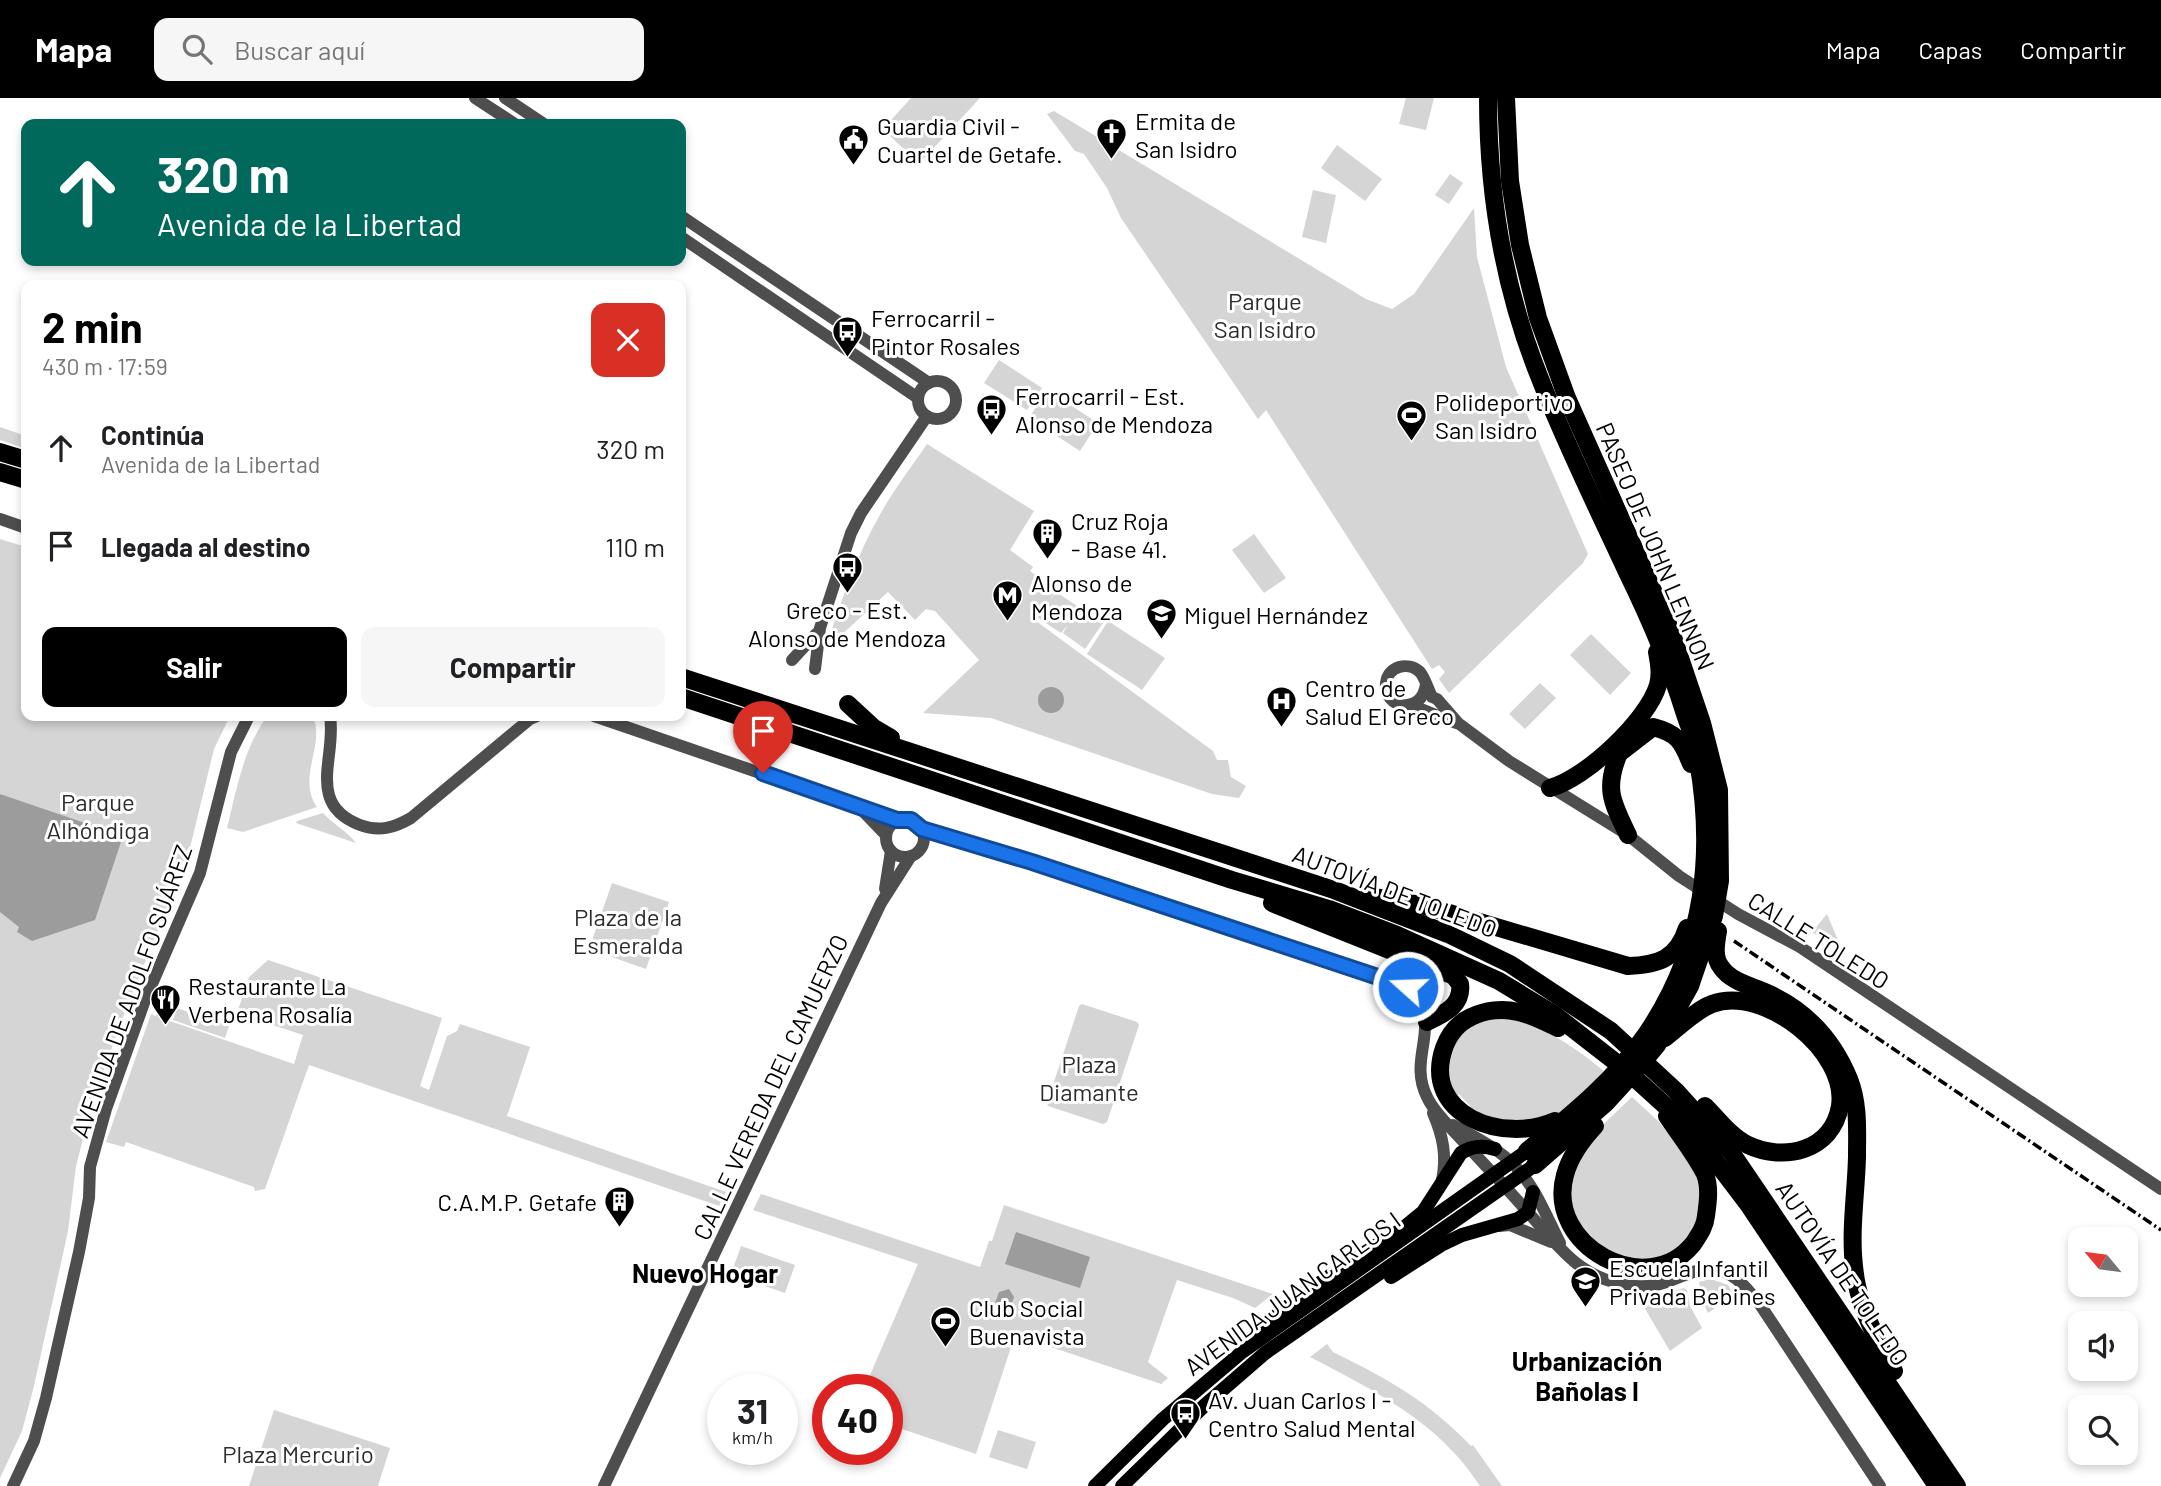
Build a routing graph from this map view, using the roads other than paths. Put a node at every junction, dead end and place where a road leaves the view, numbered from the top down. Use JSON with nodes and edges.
{"nodes":[{"id":1,"x":475,"y":98,"type":"edge"},
{"id":2,"x":505,"y":98,"type":"edge"},
{"id":3,"x":1488,"y":98,"type":"edge"},
{"id":4,"x":1506,"y":98,"type":"edge"},
{"id":5,"x":507,"y":119,"type":"edge"},
{"id":6,"x":536,"y":119,"type":"edge"},
{"id":7,"x":686,"y":219,"type":"edge"},
{"id":8,"x":686,"y":240,"type":"edge"},
{"id":9,"x":929,"y":383,"type":"junction"},
{"id":10,"x":918,"y":398,"type":"junction"},
{"id":11,"x":926,"y":416,"type":"junction"},
{"id":12,"x":0,"y":452,"type":"edge"},
{"id":13,"x":21,"y":458,"type":"edge"},
{"id":14,"x":0,"y":472,"type":"edge"},
{"id":15,"x":21,"y":478,"type":"edge"},
{"id":16,"x":0,"y":519,"type":"edge"},
{"id":17,"x":21,"y":526,"type":"edge"},
{"id":18,"x":1651,"y":621,"type":"junction"},
{"id":19,"x":820,"y":628,"type":"junction"},
{"id":20,"x":792,"y":660,"type":"dead end"},
{"id":21,"x":815,"y":670,"type":"dead end"},
{"id":22,"x":686,"y":679,"type":"edge"},
{"id":23,"x":1426,"y":684,"type":"junction"},
{"id":24,"x":686,"y":699,"type":"edge"},
{"id":25,"x":848,"y":704,"type":"dead end"},
{"id":26,"x":1411,"y":705,"type":"junction"},
{"id":27,"x":246,"y":721,"type":"edge"},
{"id":28,"x":330,"y":721,"type":"edge"},
{"id":29,"x":530,"y":721,"type":"edge"},
{"id":30,"x":609,"y":721,"type":"edge"},
{"id":31,"x":1458,"y":723,"type":"junction"},
{"id":32,"x":915,"y":752,"type":"junction"},
{"id":33,"x":1619,"y":753,"type":"junction"},
{"id":34,"x":1556,"y":791,"type":"junction"},
{"id":35,"x":1704,"y":802,"type":"junction"},
{"id":36,"x":857,"y":804,"type":"junction"},
{"id":37,"x":897,"y":820,"type":"junction"},
{"id":38,"x":922,"y":829,"type":"junction"},
{"id":39,"x":886,"y":835,"type":"junction"},
{"id":40,"x":1628,"y":835,"type":"junction"},
{"id":41,"x":975,"y":844,"type":"junction"},
{"id":42,"x":891,"y":851,"type":"junction"},
{"id":43,"x":916,"y":852,"type":"junction"},
{"id":44,"x":1232,"y":880,"type":"junction"},
{"id":45,"x":1718,"y":880,"type":"junction"},
{"id":46,"x":1334,"y":890,"type":"junction"},
{"id":47,"x":884,"y":896,"type":"junction"},
{"id":48,"x":1694,"y":922,"type":"junction"},
{"id":49,"x":1427,"y":1022,"type":"junction"},
{"id":50,"x":1611,"y":1031,"type":"junction"},
{"id":51,"x":1651,"y":1040,"type":"junction"},
{"id":52,"x":1590,"y":1043,"type":"junction"},
{"id":53,"x":1611,"y":1087,"type":"junction"},
{"id":54,"x":1652,"y":1092,"type":"junction"},
{"id":55,"x":1426,"y":1097,"type":"junction"},
{"id":56,"x":1576,"y":1112,"type":"junction"},
{"id":57,"x":1444,"y":1120,"type":"junction"},
{"id":58,"x":1469,"y":1148,"type":"junction"},
{"id":59,"x":1495,"y":1149,"type":"junction"},
{"id":60,"x":1531,"y":1158,"type":"junction"},
{"id":61,"x":1440,"y":1187,"type":"junction"},
{"id":62,"x":1490,"y":1188,"type":"junction"},
{"id":63,"x":2161,"y":1189,"type":"edge"},
{"id":64,"x":1533,"y":1192,"type":"junction"},
{"id":65,"x":1528,"y":1212,"type":"junction"},
{"id":66,"x":1484,"y":1227,"type":"junction"},
{"id":67,"x":1552,"y":1243,"type":"junction"},
{"id":68,"x":1566,"y":1255,"type":"junction"},
{"id":69,"x":1265,"y":1353,"type":"junction"},
{"id":70,"x":1216,"y":1373,"type":"junction"},
{"id":71,"x":13,"y":1486,"type":"edge"},
{"id":72,"x":604,"y":1486,"type":"edge"},
{"id":73,"x":1096,"y":1486,"type":"edge"},
{"id":74,"x":1122,"y":1486,"type":"edge"},
{"id":75,"x":1880,"y":1486,"type":"edge"},
{"id":76,"x":1937,"y":1486,"type":"edge"},
{"id":77,"x":1957,"y":1486,"type":"edge"},
{"id":78,"x":1968,"y":1486,"type":"edge"}],
"edges":[{"from":1,"to":5,"type":"street"},
{"from":2,"to":6,"type":"street"},
{"from":3,"to":18,"type":"highway","name":"PASEO DE JOHN LENNON"},
{"from":4,"to":45,"type":"highway","name":"PASEO DE JOHN LENNON"},
{"from":7,"to":9,"type":"street"},
{"from":8,"to":10,"type":"street"},
{"from":9,"to":10,"type":"street"},
{"from":9,"to":11,"type":"street"},
{"from":10,"to":11,"type":"street"},
{"from":11,"to":19,"type":"street"},
{"from":12,"to":13,"type":"highway"},
{"from":14,"to":15,"type":"highway"},
{"from":16,"to":17,"type":"street"},
{"from":18,"to":34,"type":"highway"},
{"from":18,"to":35,"type":"highway","name":"PASEO DE JOHN LENNON"},
{"from":19,"to":20,"type":"street"},
{"from":19,"to":21,"type":"street"},
{"from":22,"to":32,"type":"highway","name":"AUTOVÍA DE TOLEDO"},
{"from":23,"to":26,"type":"street"},
{"from":23,"to":26,"type":"street"},
{"from":23,"to":31,"type":"street","name":"CALLE TOLEDO"},
{"from":24,"to":44,"type":"highway","name":"AUTOVÍA DE TOLEDO"},
{"from":25,"to":32,"type":"highway"},
{"from":26,"to":31,"type":"street","name":"CALLE TOLEDO"},
{"from":27,"to":71,"type":"street","name":"AVENIDA DE ADOLFO SUÁREZ"},
{"from":28,"to":29,"type":"street"},
{"from":30,"to":36,"type":"street"},
{"from":31,"to":34,"type":"street","name":"CALLE TOLEDO"},
{"from":32,"to":46,"type":"highway","name":"AUTOVÍA DE TOLEDO"},
{"from":33,"to":34,"type":"highway"},
{"from":33,"to":35,"type":"highway"},
{"from":33,"to":40,"type":"highway"},
{"from":34,"to":40,"type":"street","name":"CALLE TOLEDO"},
{"from":35,"to":45,"type":"highway","name":"PASEO DE JOHN LENNON"},
{"from":36,"to":37,"type":"street"},
{"from":36,"to":39,"type":"street"},
{"from":37,"to":38,"type":"street"},
{"from":37,"to":39,"type":"street"},
{"from":38,"to":41,"type":"street"},
{"from":38,"to":43,"type":"street"},
{"from":39,"to":42,"type":"street"},
{"from":40,"to":63,"type":"street","name":"CALLE TOLEDO"},
{"from":41,"to":43,"type":"street"},
{"from":41,"to":49,"type":"street"},
{"from":42,"to":43,"type":"street"},
{"from":42,"to":47,"type":"street","name":"CALLE VEREDA DEL CAMUERZO"},
{"from":43,"to":47,"type":"street","name":"CALLE VEREDA DEL CAMUERZO"},
{"from":44,"to":49,"type":"highway"},
{"from":44,"to":52,"type":"highway","name":"AUTOVÍA DE TOLEDO"},
{"from":45,"to":48,"type":"highway"},
{"from":45,"to":51,"type":"highway","name":"PASEO DE JOHN LENNON"},
{"from":45,"to":78,"type":"highway"},
{"from":46,"to":48,"type":"highway"},
{"from":46,"to":50,"type":"highway","name":"AUTOVÍA DE TOLEDO"},
{"from":47,"to":72,"type":"street","name":"CALLE VEREDA DEL CAMUERZO"},
{"from":48,"to":51,"type":"highway","name":"PASEO DE JOHN LENNON"},
{"from":49,"to":55,"type":"street"},
{"from":50,"to":51,"type":"highway"},
{"from":50,"to":77,"type":"highway","name":"AUTOVÍA DE TOLEDO"},
{"from":51,"to":53,"type":"highway","name":"PASEO DE JOHN LENNON"},
{"from":52,"to":54,"type":"highway","name":"AUTOVÍA DE TOLEDO"},
{"from":52,"to":56,"type":"highway"},
{"from":53,"to":54,"type":"highway"},
{"from":53,"to":56,"type":"highway","name":"PASEO DE JOHN LENNON"},
{"from":53,"to":60,"type":"highway","name":"PASEO DE JOHN LENNON"},
{"from":54,"to":76,"type":"highway","name":"AUTOVÍA DE TOLEDO"},
{"from":55,"to":57,"type":"street"},
{"from":55,"to":61,"type":"street"},
{"from":56,"to":60,"type":"highway","name":"PASEO DE JOHN LENNON"},
{"from":57,"to":58,"type":"street"},
{"from":57,"to":59,"type":"street"},
{"from":58,"to":59,"type":"main road"},
{"from":58,"to":61,"type":"main road"},
{"from":58,"to":65,"type":"street"},
{"from":59,"to":64,"type":"street"},
{"from":60,"to":62,"type":"main road","name":"AVENIDA JUAN CARLOS I"},
{"from":61,"to":70,"type":"main road"},
{"from":62,"to":69,"type":"main road","name":"AVENIDA JUAN CARLOS I"},
{"from":62,"to":70,"type":"main road","name":"AVENIDA JUAN CARLOS I"},
{"from":64,"to":65,"type":"main road"},
{"from":64,"to":68,"type":"street"},
{"from":65,"to":66,"type":"main road"},
{"from":65,"to":67,"type":"street"},
{"from":66,"to":67,"type":"street"},
{"from":66,"to":69,"type":"main road"},
{"from":67,"to":68,"type":"street"},
{"from":68,"to":75,"type":"street"},
{"from":69,"to":74,"type":"main road","name":"AVENIDA JUAN CARLOS I"},
{"from":70,"to":73,"type":"main road","name":"AVENIDA JUAN CARLOS I"}]}
